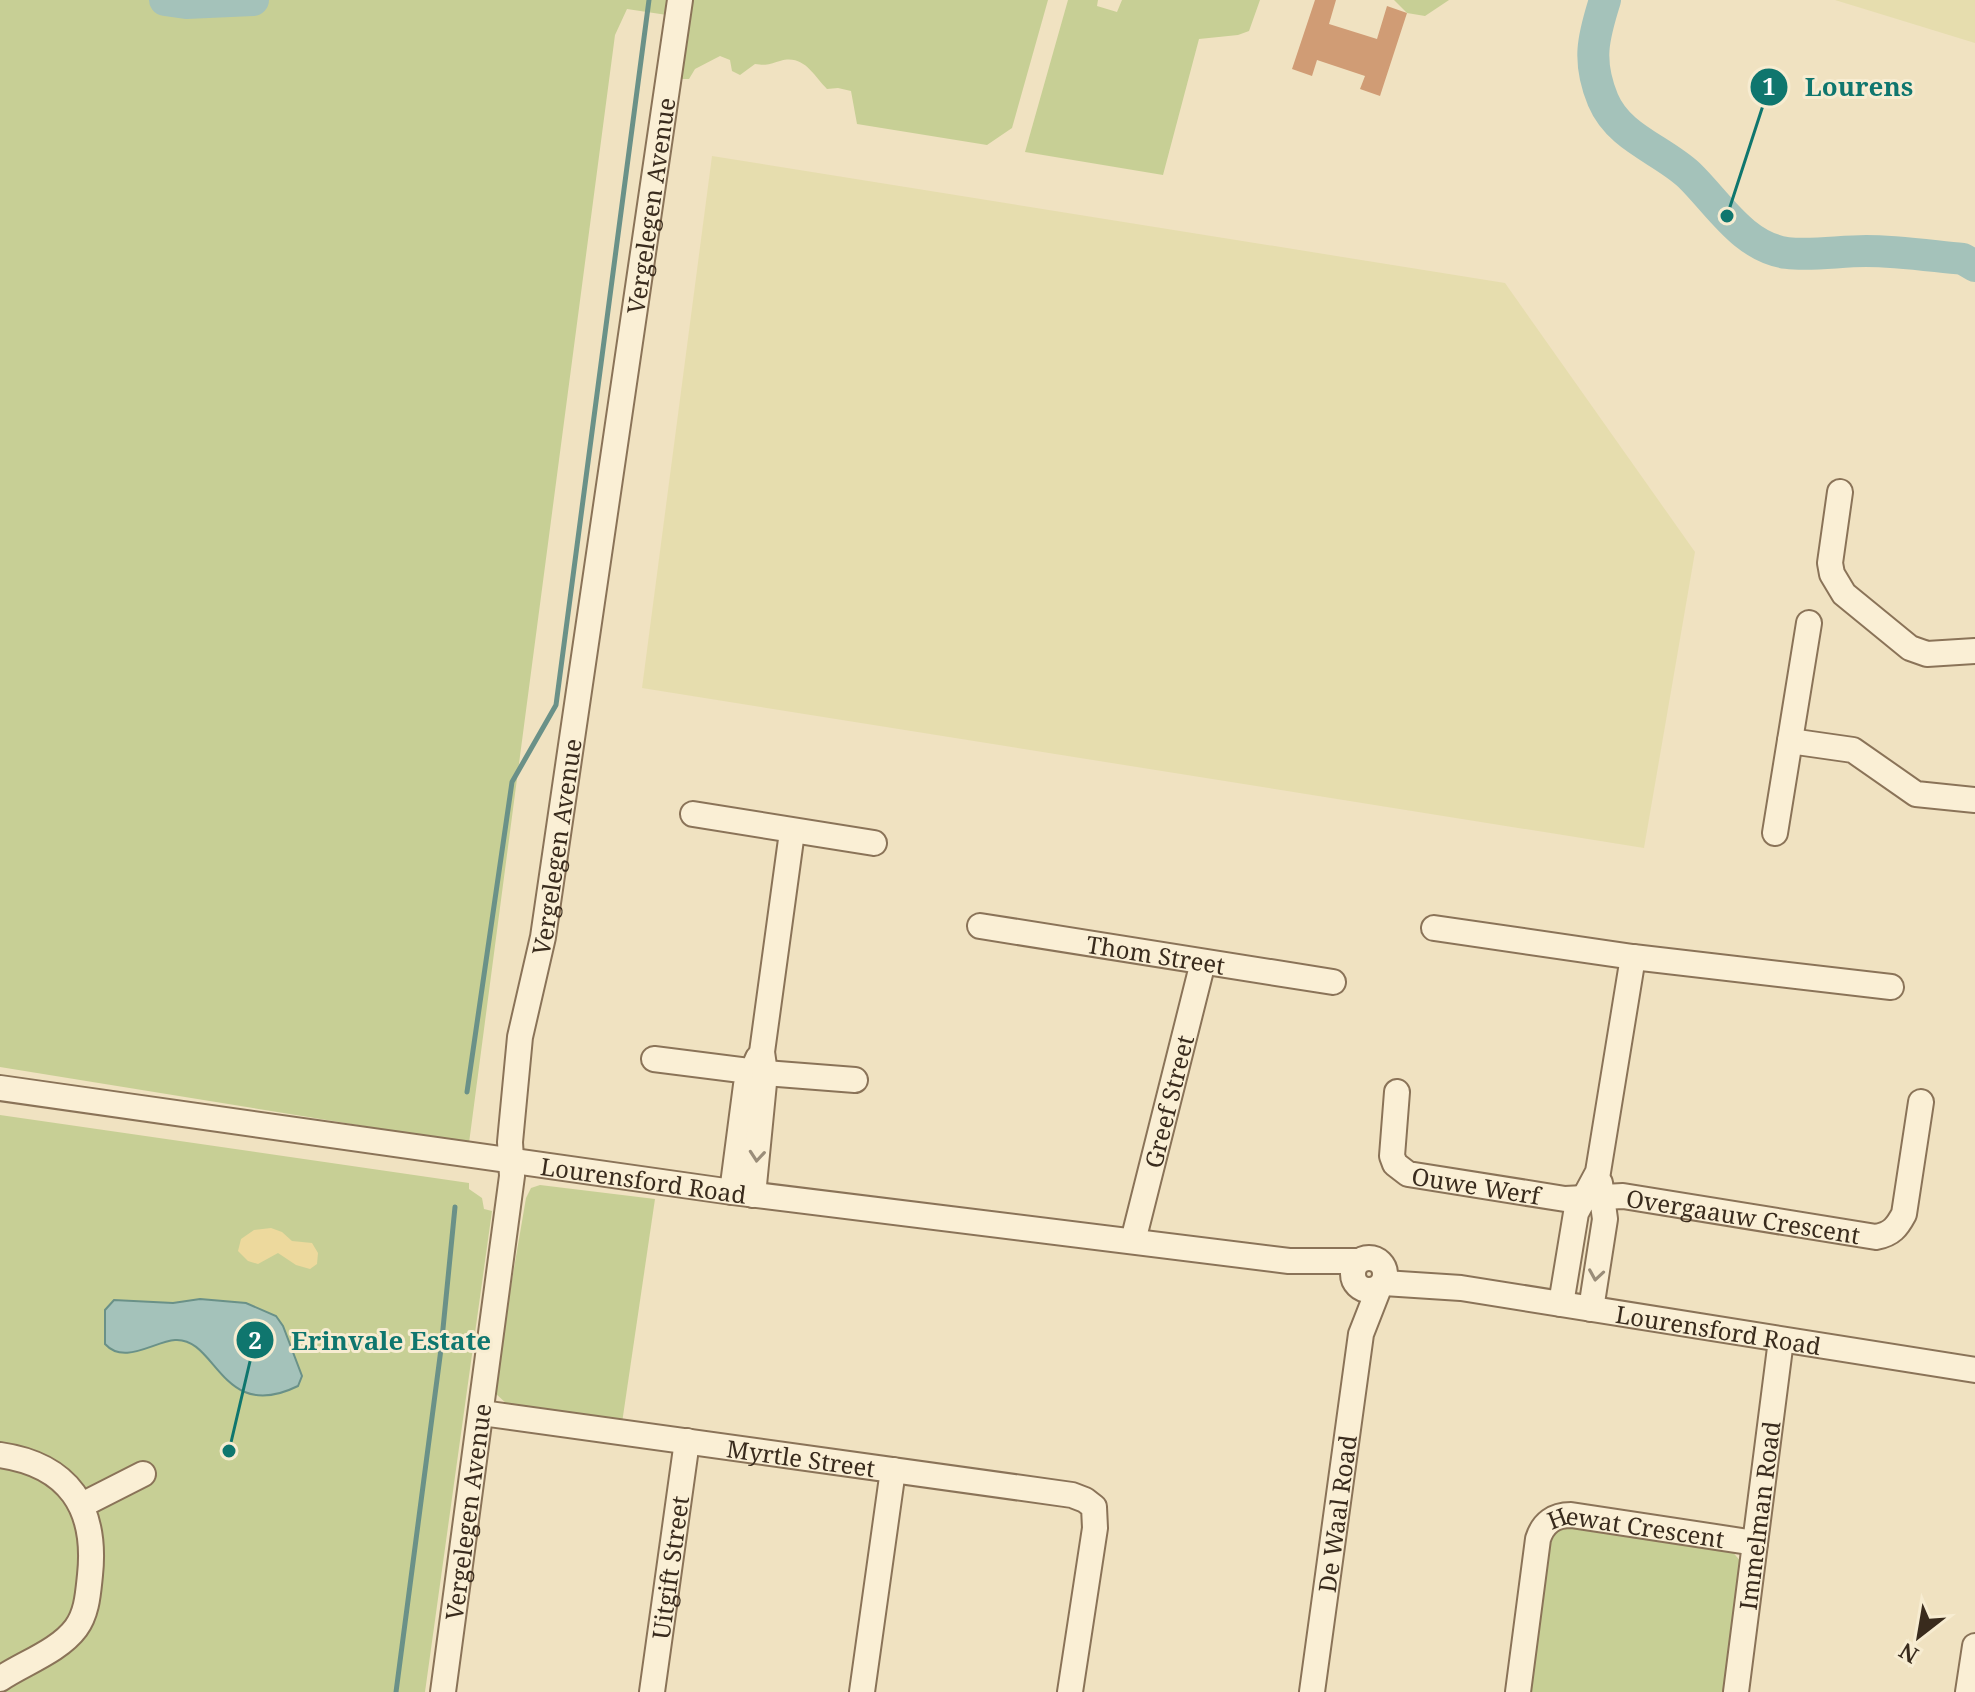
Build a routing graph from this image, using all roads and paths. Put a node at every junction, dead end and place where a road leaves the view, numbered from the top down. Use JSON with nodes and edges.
{"nodes":[{"id":1,"x":680,"y":0,"type":"edge"},
{"id":2,"x":1840,"y":492,"type":"dead end"},
{"id":3,"x":1809,"y":623,"type":"dead end"},
{"id":4,"x":1975,"y":651,"type":"edge"},
{"id":5,"x":1790,"y":741,"type":"junction"},
{"id":6,"x":1975,"y":800,"type":"edge"},
{"id":7,"x":693,"y":814,"type":"dead end"},
{"id":8,"x":792,"y":832,"type":"junction"},
{"id":9,"x":1775,"y":833,"type":"dead end"},
{"id":10,"x":874,"y":843,"type":"dead end"},
{"id":11,"x":980,"y":926,"type":"dead end"},
{"id":12,"x":1434,"y":928,"type":"dead end"},
{"id":13,"x":1633,"y":957,"type":"junction"},
{"id":14,"x":1203,"y":962,"type":"junction"},
{"id":15,"x":1333,"y":982,"type":"dead end"},
{"id":16,"x":1891,"y":987,"type":"dead end"},
{"id":17,"x":654,"y":1059,"type":"dead end"},
{"id":18,"x":759,"y":1065,"type":"junction"},
{"id":19,"x":855,"y":1080,"type":"dead end"},
{"id":20,"x":0,"y":1088,"type":"edge"},
{"id":21,"x":1397,"y":1092,"type":"dead end"},
{"id":22,"x":1921,"y":1102,"type":"dead end"},
{"id":23,"x":512,"y":1160,"type":"junction"},
{"id":24,"x":1595,"y":1188,"type":"junction"},
{"id":25,"x":742,"y":1193,"type":"junction"},
{"id":26,"x":1133,"y":1241,"type":"junction"},
{"id":27,"x":1369,"y":1278,"type":"junction"},
{"id":28,"x":1561,"y":1304,"type":"junction"},
{"id":29,"x":1591,"y":1309,"type":"junction"},
{"id":30,"x":1781,"y":1340,"type":"junction"},
{"id":31,"x":1975,"y":1370,"type":"edge"},
{"id":32,"x":482,"y":1413,"type":"junction"},
{"id":33,"x":687,"y":1441,"type":"junction"},
{"id":34,"x":0,"y":1455,"type":"edge"},
{"id":35,"x":893,"y":1470,"type":"junction"},
{"id":36,"x":143,"y":1474,"type":"dead end"},
{"id":37,"x":82,"y":1505,"type":"junction"},
{"id":38,"x":1755,"y":1543,"type":"junction"},
{"id":39,"x":1975,"y":1646,"type":"edge"},
{"id":40,"x":0,"y":1679,"type":"edge"},
{"id":41,"x":443,"y":1692,"type":"edge"},
{"id":42,"x":652,"y":1692,"type":"edge"},
{"id":43,"x":862,"y":1692,"type":"edge"},
{"id":44,"x":1070,"y":1692,"type":"edge"},
{"id":45,"x":1312,"y":1692,"type":"edge"},
{"id":46,"x":1518,"y":1692,"type":"edge"},
{"id":47,"x":1736,"y":1692,"type":"edge"},
{"id":48,"x":1968,"y":1692,"type":"edge"}],
"edges":[{"from":1,"to":23,"type":"street","name":"Vergelegen Avenue"},
{"from":2,"to":4,"type":"street"},
{"from":3,"to":5,"type":"street"},
{"from":5,"to":6,"type":"street"},
{"from":5,"to":9,"type":"street"},
{"from":7,"to":8,"type":"street"},
{"from":8,"to":10,"type":"street"},
{"from":8,"to":18,"type":"street"},
{"from":11,"to":14,"type":"street","name":"Thom Street"},
{"from":12,"to":13,"type":"street"},
{"from":13,"to":16,"type":"street"},
{"from":13,"to":24,"type":"street"},
{"from":14,"to":15,"type":"street","name":"Thom Street"},
{"from":14,"to":26,"type":"street","name":"Greef Street"},
{"from":17,"to":18,"type":"street"},
{"from":18,"to":19,"type":"street"},
{"from":18,"to":25,"type":"street"},
{"from":20,"to":23,"type":"street","name":"Lourensford Road"},
{"from":21,"to":24,"type":"street","name":"Ouwe Werf"},
{"from":22,"to":24,"type":"street","name":"Overgaauw Crescent"},
{"from":23,"to":25,"type":"street","name":"Lourensford Road"},
{"from":23,"to":32,"type":"street","name":"Vergelegen Avenue"},
{"from":24,"to":28,"type":"street"},
{"from":24,"to":29,"type":"street","one_way":true},
{"from":25,"to":26,"type":"street","name":"Lourensford Road"},
{"from":26,"to":27,"type":"street","name":"Lourensford Road"},
{"from":27,"to":28,"type":"street","name":"Lourensford Road"},
{"from":27,"to":45,"type":"street","name":"De Waal Road"},
{"from":28,"to":29,"type":"street","name":"Lourensford Road"},
{"from":29,"to":30,"type":"street","name":"Lourensford Road"},
{"from":30,"to":31,"type":"street","name":"Lourensford Road"},
{"from":30,"to":38,"type":"street","name":"Immelman Road"},
{"from":32,"to":33,"type":"street","name":"Myrtle Street"},
{"from":32,"to":41,"type":"street","name":"Vergelegen Avenue"},
{"from":33,"to":35,"type":"street","name":"Myrtle Street"},
{"from":33,"to":42,"type":"street","name":"Uitgift Street"},
{"from":34,"to":37,"type":"street"},
{"from":35,"to":43,"type":"street"},
{"from":35,"to":44,"type":"street","name":"Myrtle Street"},
{"from":36,"to":37,"type":"street"},
{"from":37,"to":40,"type":"street"},
{"from":38,"to":46,"type":"street","name":"Hewat Crescent"},
{"from":38,"to":47,"type":"street","name":"Immelman Road"},
{"from":39,"to":48,"type":"street"}]}
